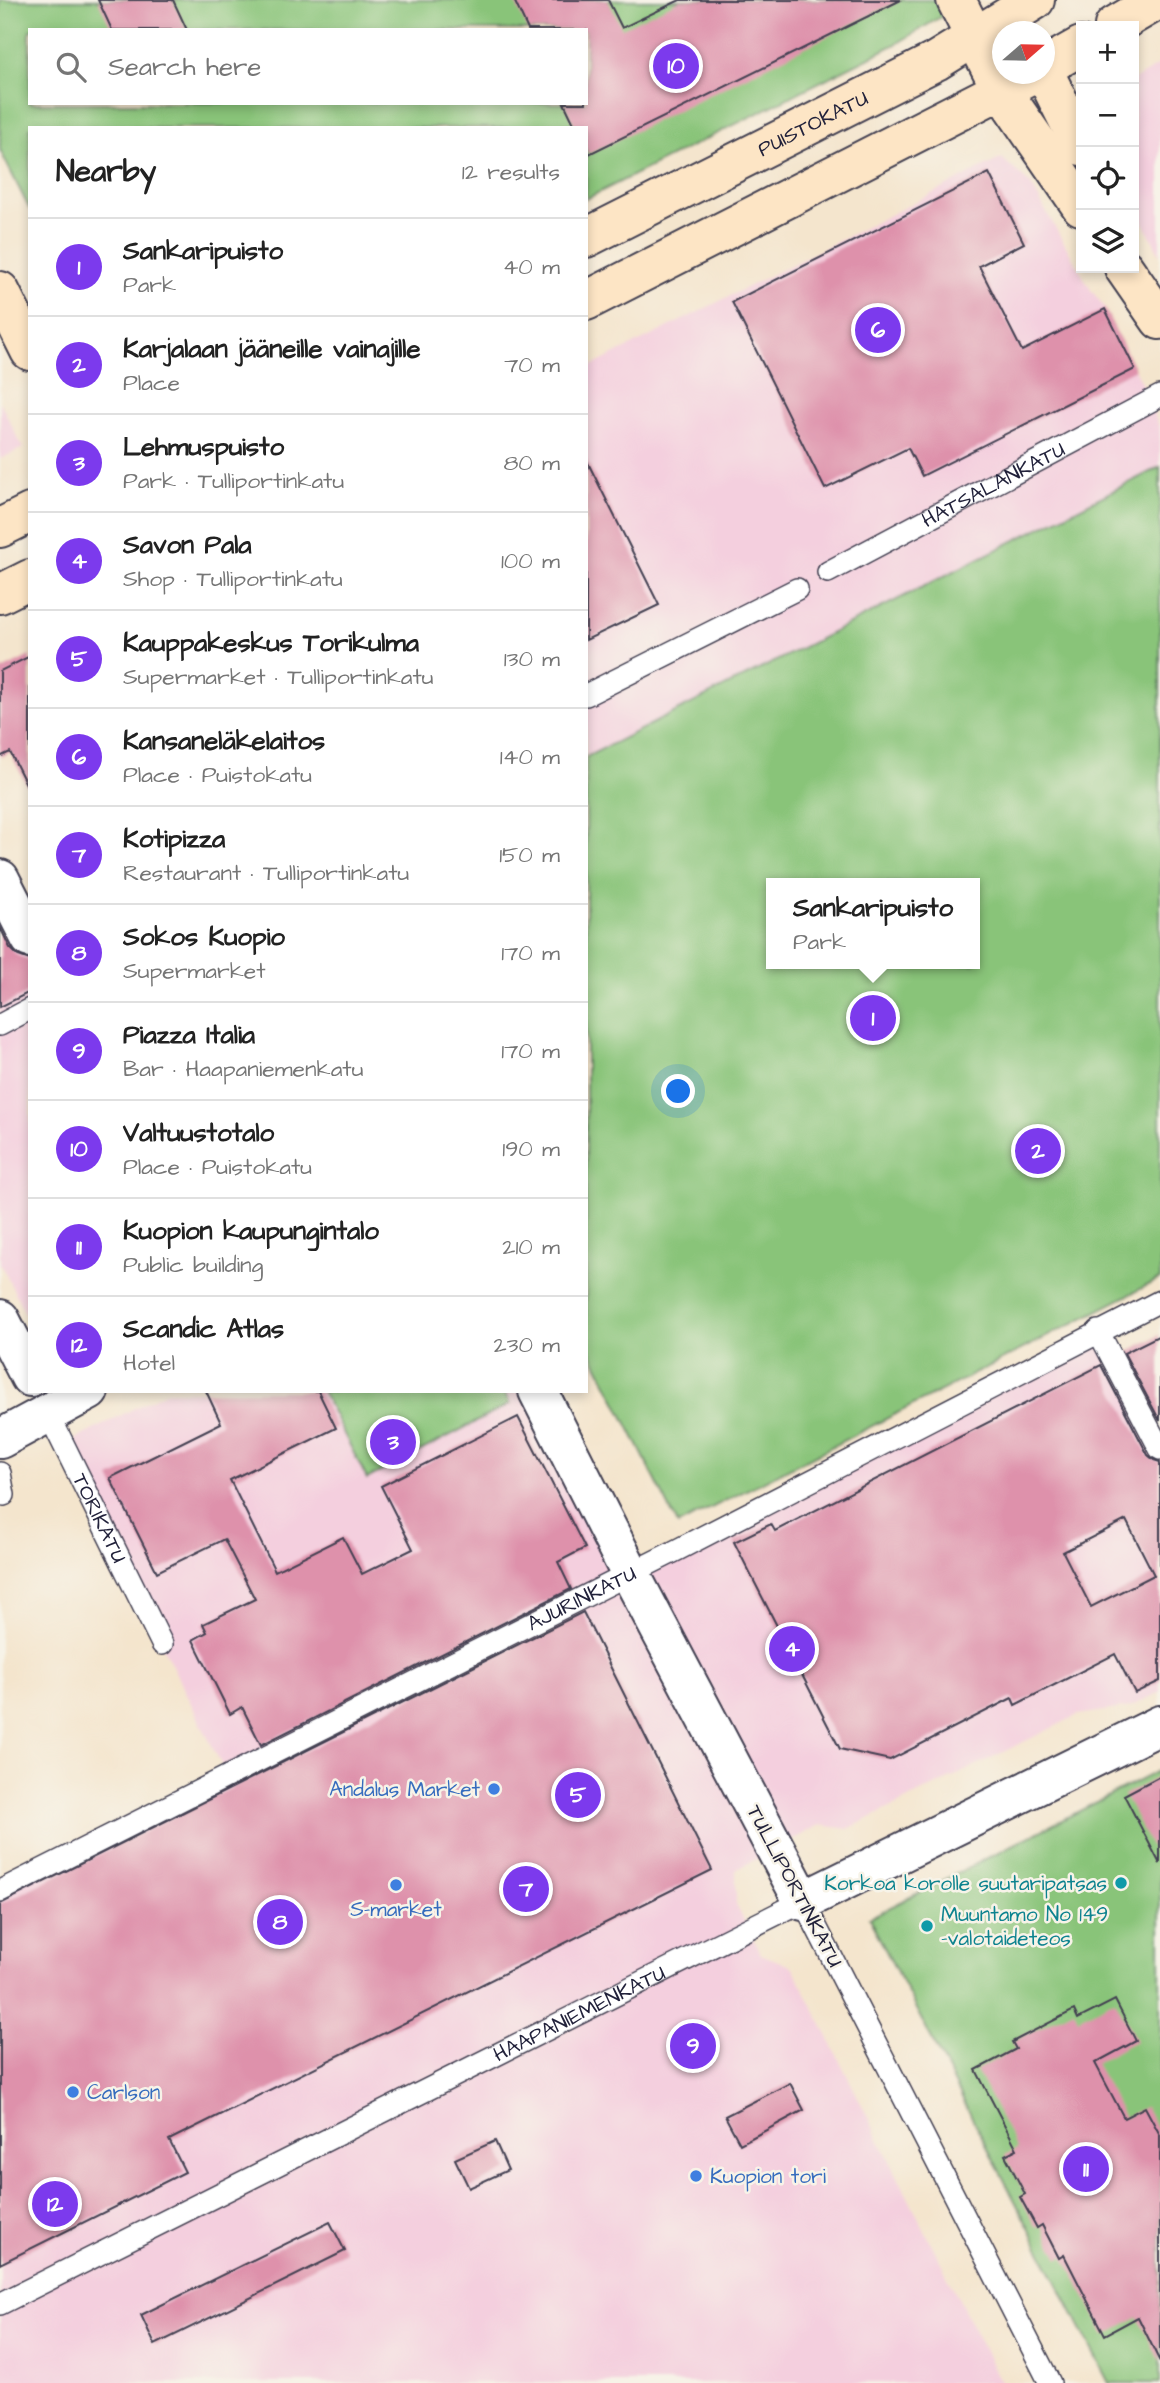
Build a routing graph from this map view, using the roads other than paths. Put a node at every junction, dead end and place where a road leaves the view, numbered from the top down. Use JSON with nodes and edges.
{"nodes":[{"id":1,"x":956,"y":0,"type":"edge"},
{"id":2,"x":1158,"y":0,"type":"edge"},
{"id":3,"x":1021,"y":11,"type":"edge"},
{"id":4,"x":1122,"y":21,"type":"edge"},
{"id":5,"x":974,"y":37,"type":"junction"},
{"id":6,"x":1076,"y":49,"type":"edge"},
{"id":7,"x":992,"y":56,"type":"edge"},
{"id":8,"x":1055,"y":61,"type":"edge"},
{"id":9,"x":1013,"y":84,"type":"edge"},
{"id":10,"x":1018,"y":84,"type":"edge"},
{"id":11,"x":1051,"y":84,"type":"edge"},
{"id":12,"x":1076,"y":136,"type":"edge"},
{"id":13,"x":1076,"y":196,"type":"edge"},
{"id":14,"x":588,"y":237,"type":"edge"},
{"id":15,"x":1139,"y":261,"type":"edge"},
{"id":16,"x":1127,"y":273,"type":"edge"},
{"id":17,"x":0,"y":291,"type":"edge"},
{"id":18,"x":588,"y":300,"type":"edge"},
{"id":19,"x":1160,"y":304,"type":"edge"},
{"id":20,"x":1160,"y":320,"type":"edge"},
{"id":21,"x":28,"y":347,"type":"edge"},
{"id":22,"x":1160,"y":396,"type":"edge"},
{"id":23,"x":28,"y":514,"type":"edge"},
{"id":24,"x":0,"y":528,"type":"edge"},
{"id":25,"x":828,"y":572,"type":"dead end"},
{"id":26,"x":28,"y":580,"type":"edge"},
{"id":27,"x":797,"y":589,"type":"dead end"},
{"id":28,"x":0,"y":594,"type":"edge"},
{"id":29,"x":588,"y":694,"type":"edge"},
{"id":30,"x":0,"y":879,"type":"edge"},
{"id":31,"x":28,"y":935,"type":"edge"},
{"id":32,"x":28,"y":1010,"type":"edge"},
{"id":33,"x":0,"y":1025,"type":"edge"},
{"id":34,"x":1160,"y":1301,"type":"edge"},
{"id":35,"x":0,"y":1319,"type":"edge"},
{"id":36,"x":1098,"y":1331,"type":"junction"},
{"id":37,"x":28,"y":1373,"type":"edge"},
{"id":38,"x":80,"y":1393,"type":"edge"},
{"id":39,"x":539,"y":1393,"type":"edge"},
{"id":40,"x":42,"y":1402,"type":"edge"},
{"id":41,"x":0,"y":1439,"type":"edge"},
{"id":42,"x":1160,"y":1449,"type":"edge"},
{"id":43,"x":0,"y":1472,"type":"edge"},
{"id":44,"x":4,"y":1495,"type":"dead end"},
{"id":45,"x":630,"y":1573,"type":"junction"},
{"id":46,"x":162,"y":1644,"type":"dead end"},
{"id":47,"x":1160,"y":1725,"type":"edge"},
{"id":48,"x":0,"y":1891,"type":"edge"},
{"id":49,"x":803,"y":1901,"type":"junction"},
{"id":50,"x":0,"y":2304,"type":"edge"},
{"id":51,"x":1049,"y":2383,"type":"edge"}],
"edges":[{"from":1,"to":5,"type":"main road"},
{"from":2,"to":4,"type":"main road"},
{"from":3,"to":5,"type":"main road","name":"PUISTOKATU"},
{"from":5,"to":7,"type":"main road"},
{"from":5,"to":14,"type":"main road","name":"PUISTOKATU"},
{"from":6,"to":8,"type":"main road"},
{"from":9,"to":18,"type":"main road"},
{"from":10,"to":13,"type":"main road"},
{"from":11,"to":12,"type":"main road"},
{"from":15,"to":19,"type":"main road"},
{"from":16,"to":20,"type":"main road"},
{"from":17,"to":21,"type":"main road"},
{"from":22,"to":25,"type":"lane","name":"HATSALANKATU"},
{"from":23,"to":24,"type":"main road"},
{"from":26,"to":28,"type":"main road"},
{"from":27,"to":29,"type":"lane"},
{"from":30,"to":31,"type":"street"},
{"from":32,"to":33,"type":"lane"},
{"from":34,"to":36,"type":"lane","name":"AJURINKATU"},
{"from":35,"to":37,"type":"street"},
{"from":36,"to":42,"type":"lane"},
{"from":36,"to":45,"type":"lane","name":"AJURINKATU"},
{"from":38,"to":40,"type":"street"},
{"from":39,"to":45,"type":"street","name":"TULLIPORTINKATU"},
{"from":40,"to":41,"type":"street"},
{"from":40,"to":46,"type":"lane","name":"TORIKATU"},
{"from":43,"to":44,"type":"lane"},
{"from":45,"to":48,"type":"lane","name":"AJURINKATU"},
{"from":45,"to":49,"type":"street","name":"TULLIPORTINKATU"},
{"from":47,"to":49,"type":"street","name":"HAAPANIEMENKATU"},
{"from":49,"to":50,"type":"lane","name":"HAAPANIEMENKATU"},
{"from":49,"to":51,"type":"lane","name":"TULLIPORTINKATU"}]}
